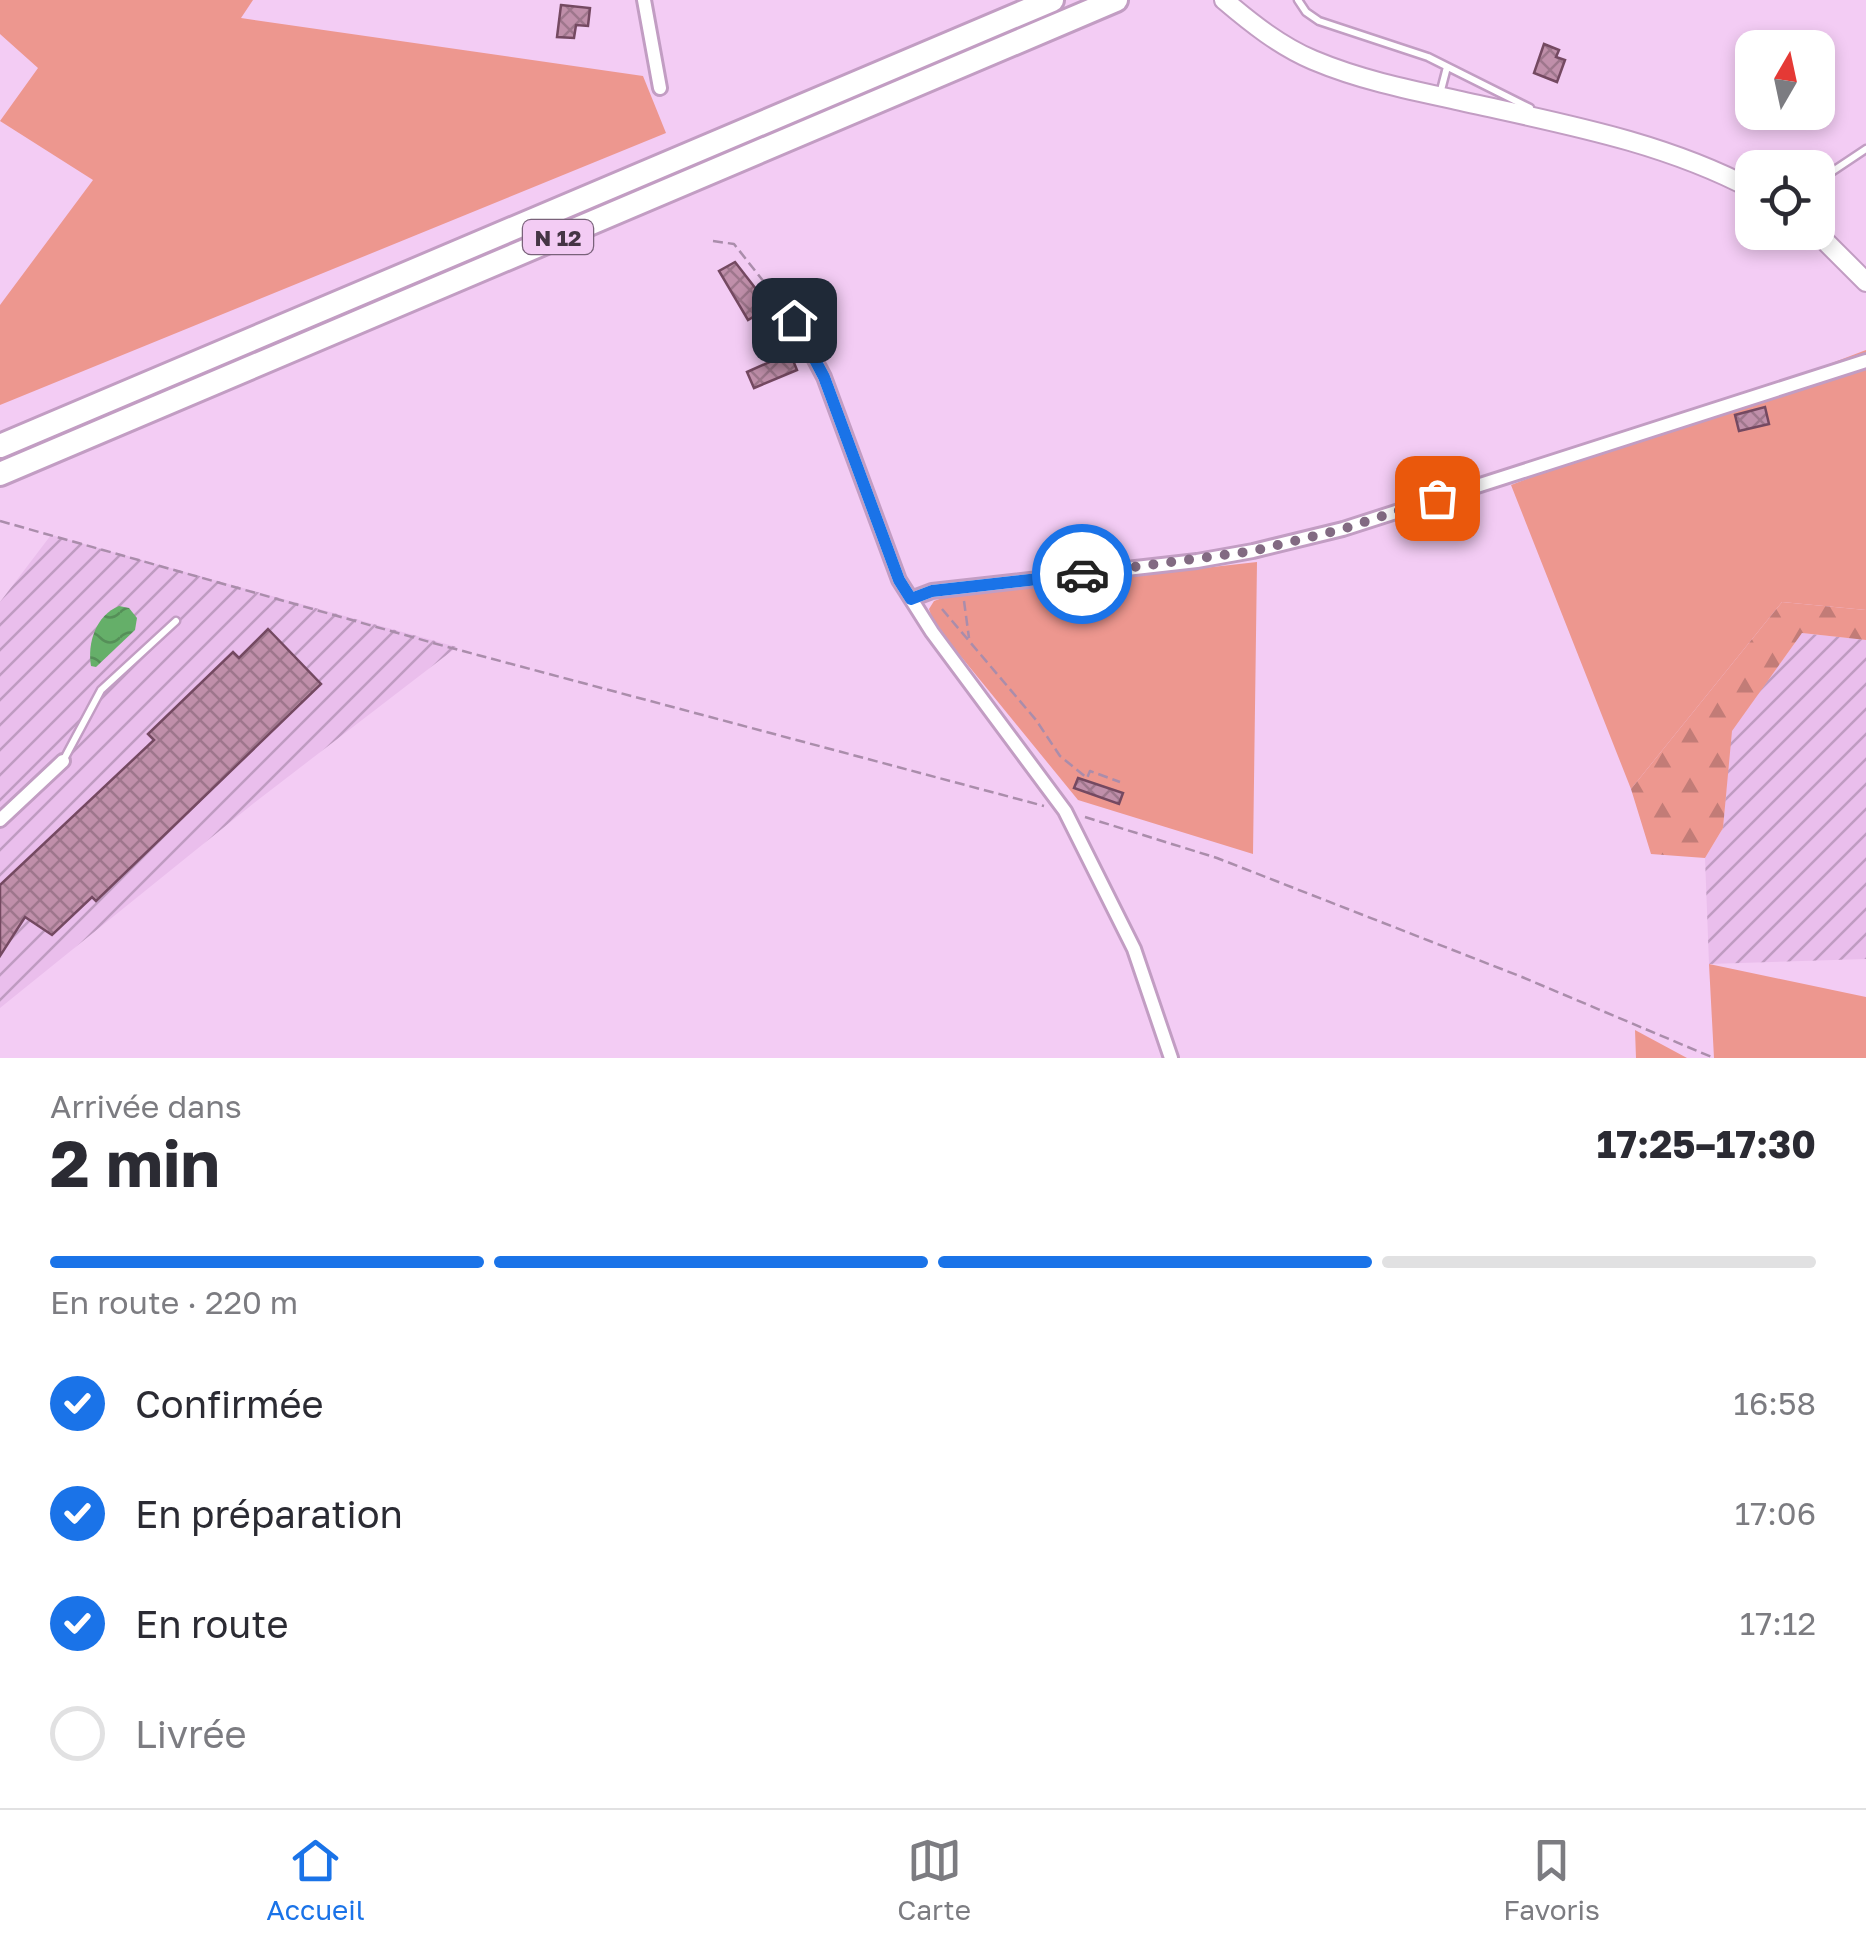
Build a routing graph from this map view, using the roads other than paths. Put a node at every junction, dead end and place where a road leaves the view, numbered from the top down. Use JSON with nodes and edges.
{"nodes":[{"id":1,"x":644,"y":0,"type":"edge"},
{"id":2,"x":1052,"y":0,"type":"edge"},
{"id":3,"x":1116,"y":0,"type":"edge"},
{"id":4,"x":1298,"y":0,"type":"edge"},
{"id":5,"x":1227,"y":3,"type":"edge"},
{"id":6,"x":1447,"y":66,"type":"junction"},
{"id":7,"x":660,"y":88,"type":"dead end"},
{"id":8,"x":1440,"y":96,"type":"junction"},
{"id":9,"x":1561,"y":124,"type":"junction"},
{"id":10,"x":1866,"y":150,"type":"edge"},
{"id":11,"x":1835,"y":169,"type":"edge"},
{"id":12,"x":1735,"y":180,"type":"edge"},
{"id":13,"x":1834,"y":250,"type":"edge"},
{"id":14,"x":1866,"y":282,"type":"edge"},
{"id":15,"x":794,"y":320,"type":"road end"},
{"id":16,"x":1866,"y":361,"type":"edge"},
{"id":17,"x":0,"y":446,"type":"edge"},
{"id":18,"x":0,"y":474,"type":"edge"},
{"id":19,"x":911,"y":599,"type":"junction"},
{"id":20,"x":176,"y":621,"type":"dead end"},
{"id":21,"x":63,"y":761,"type":"joint"},
{"id":22,"x":0,"y":820,"type":"edge"},
{"id":23,"x":1171,"y":1058,"type":"edge"}],
"edges":[{"from":1,"to":7,"type":"street"},
{"from":2,"to":17,"type":"highway","number":"N 12"},
{"from":3,"to":18,"type":"highway","number":"N 12"},
{"from":4,"to":6,"type":"lane"},
{"from":5,"to":8,"type":"street"},
{"from":6,"to":8,"type":"lane"},
{"from":6,"to":9,"type":"lane"},
{"from":8,"to":9,"type":"street"},
{"from":9,"to":12,"type":"street"},
{"from":10,"to":11,"type":"lane"},
{"from":13,"to":14,"type":"street"},
{"from":15,"to":19,"type":"street"},
{"from":16,"to":19,"type":"street"},
{"from":19,"to":23,"type":"street"},
{"from":20,"to":21,"type":"lane"},
{"from":21,"to":22,"type":"street"}]}
